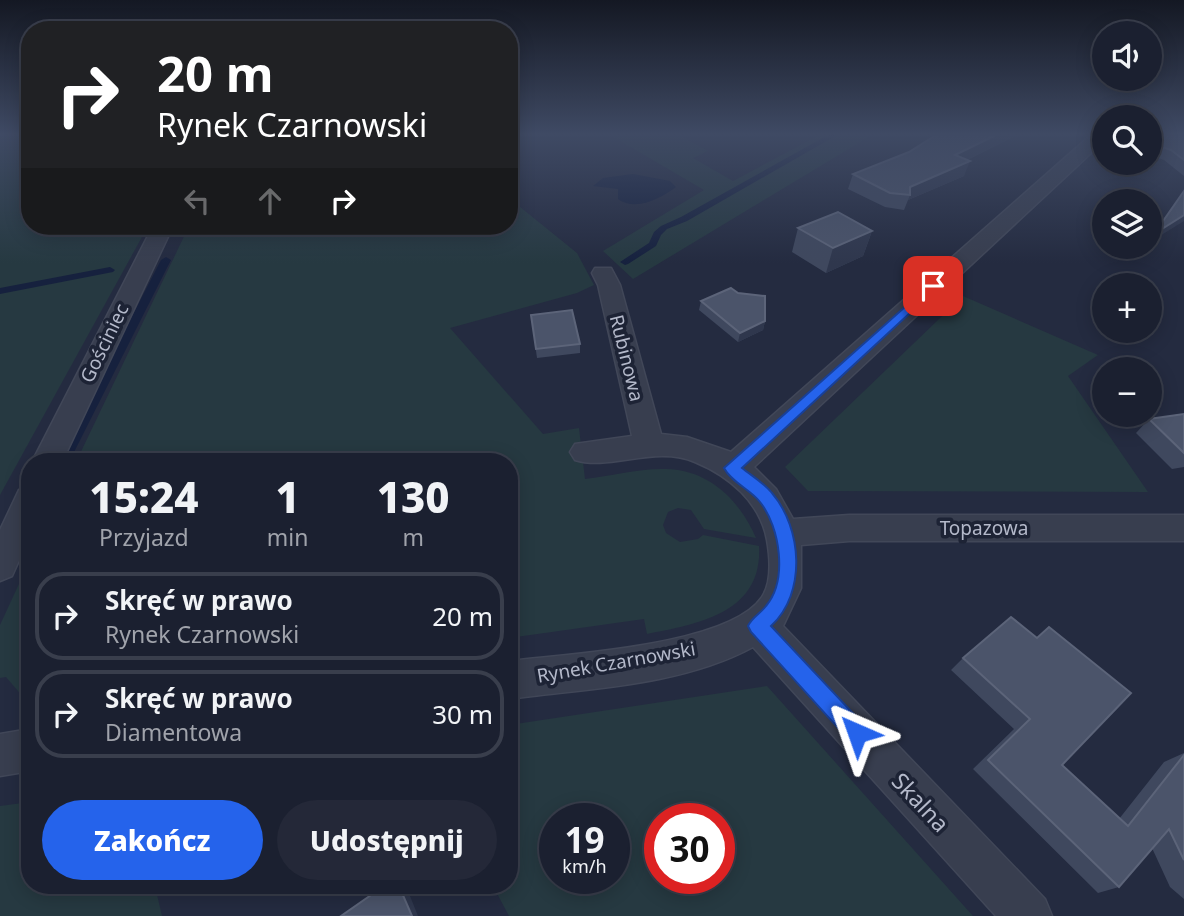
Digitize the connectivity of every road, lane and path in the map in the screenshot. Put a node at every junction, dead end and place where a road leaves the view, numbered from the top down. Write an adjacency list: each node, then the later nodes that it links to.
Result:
1 (1054, 178): 7 (street)
2 (158, 235): 6 (street, Gościniec)
3 (603, 272): 4 (street, Rubinowa)
4 (649, 446): 5 (street, Rynek Czarnowski); 7 (street, Rynek Czarnowski)
5 (585, 452)
6 (51, 453)
7 (732, 468): 10 (street, Rynek Czarnowski)
8 (21, 519): 11 (street)
9 (1184, 528): 10 (street, Topazowa)
10 (785, 533): 12 (street, Rynek Czarnowski)
11 (0, 566)
12 (758, 626): 13 (street, Rynek Czarnowski); 16 (street, Skalna)
13 (518, 679)
14 (21, 752): 15 (street)
15 (0, 755)
16 (1028, 916)

